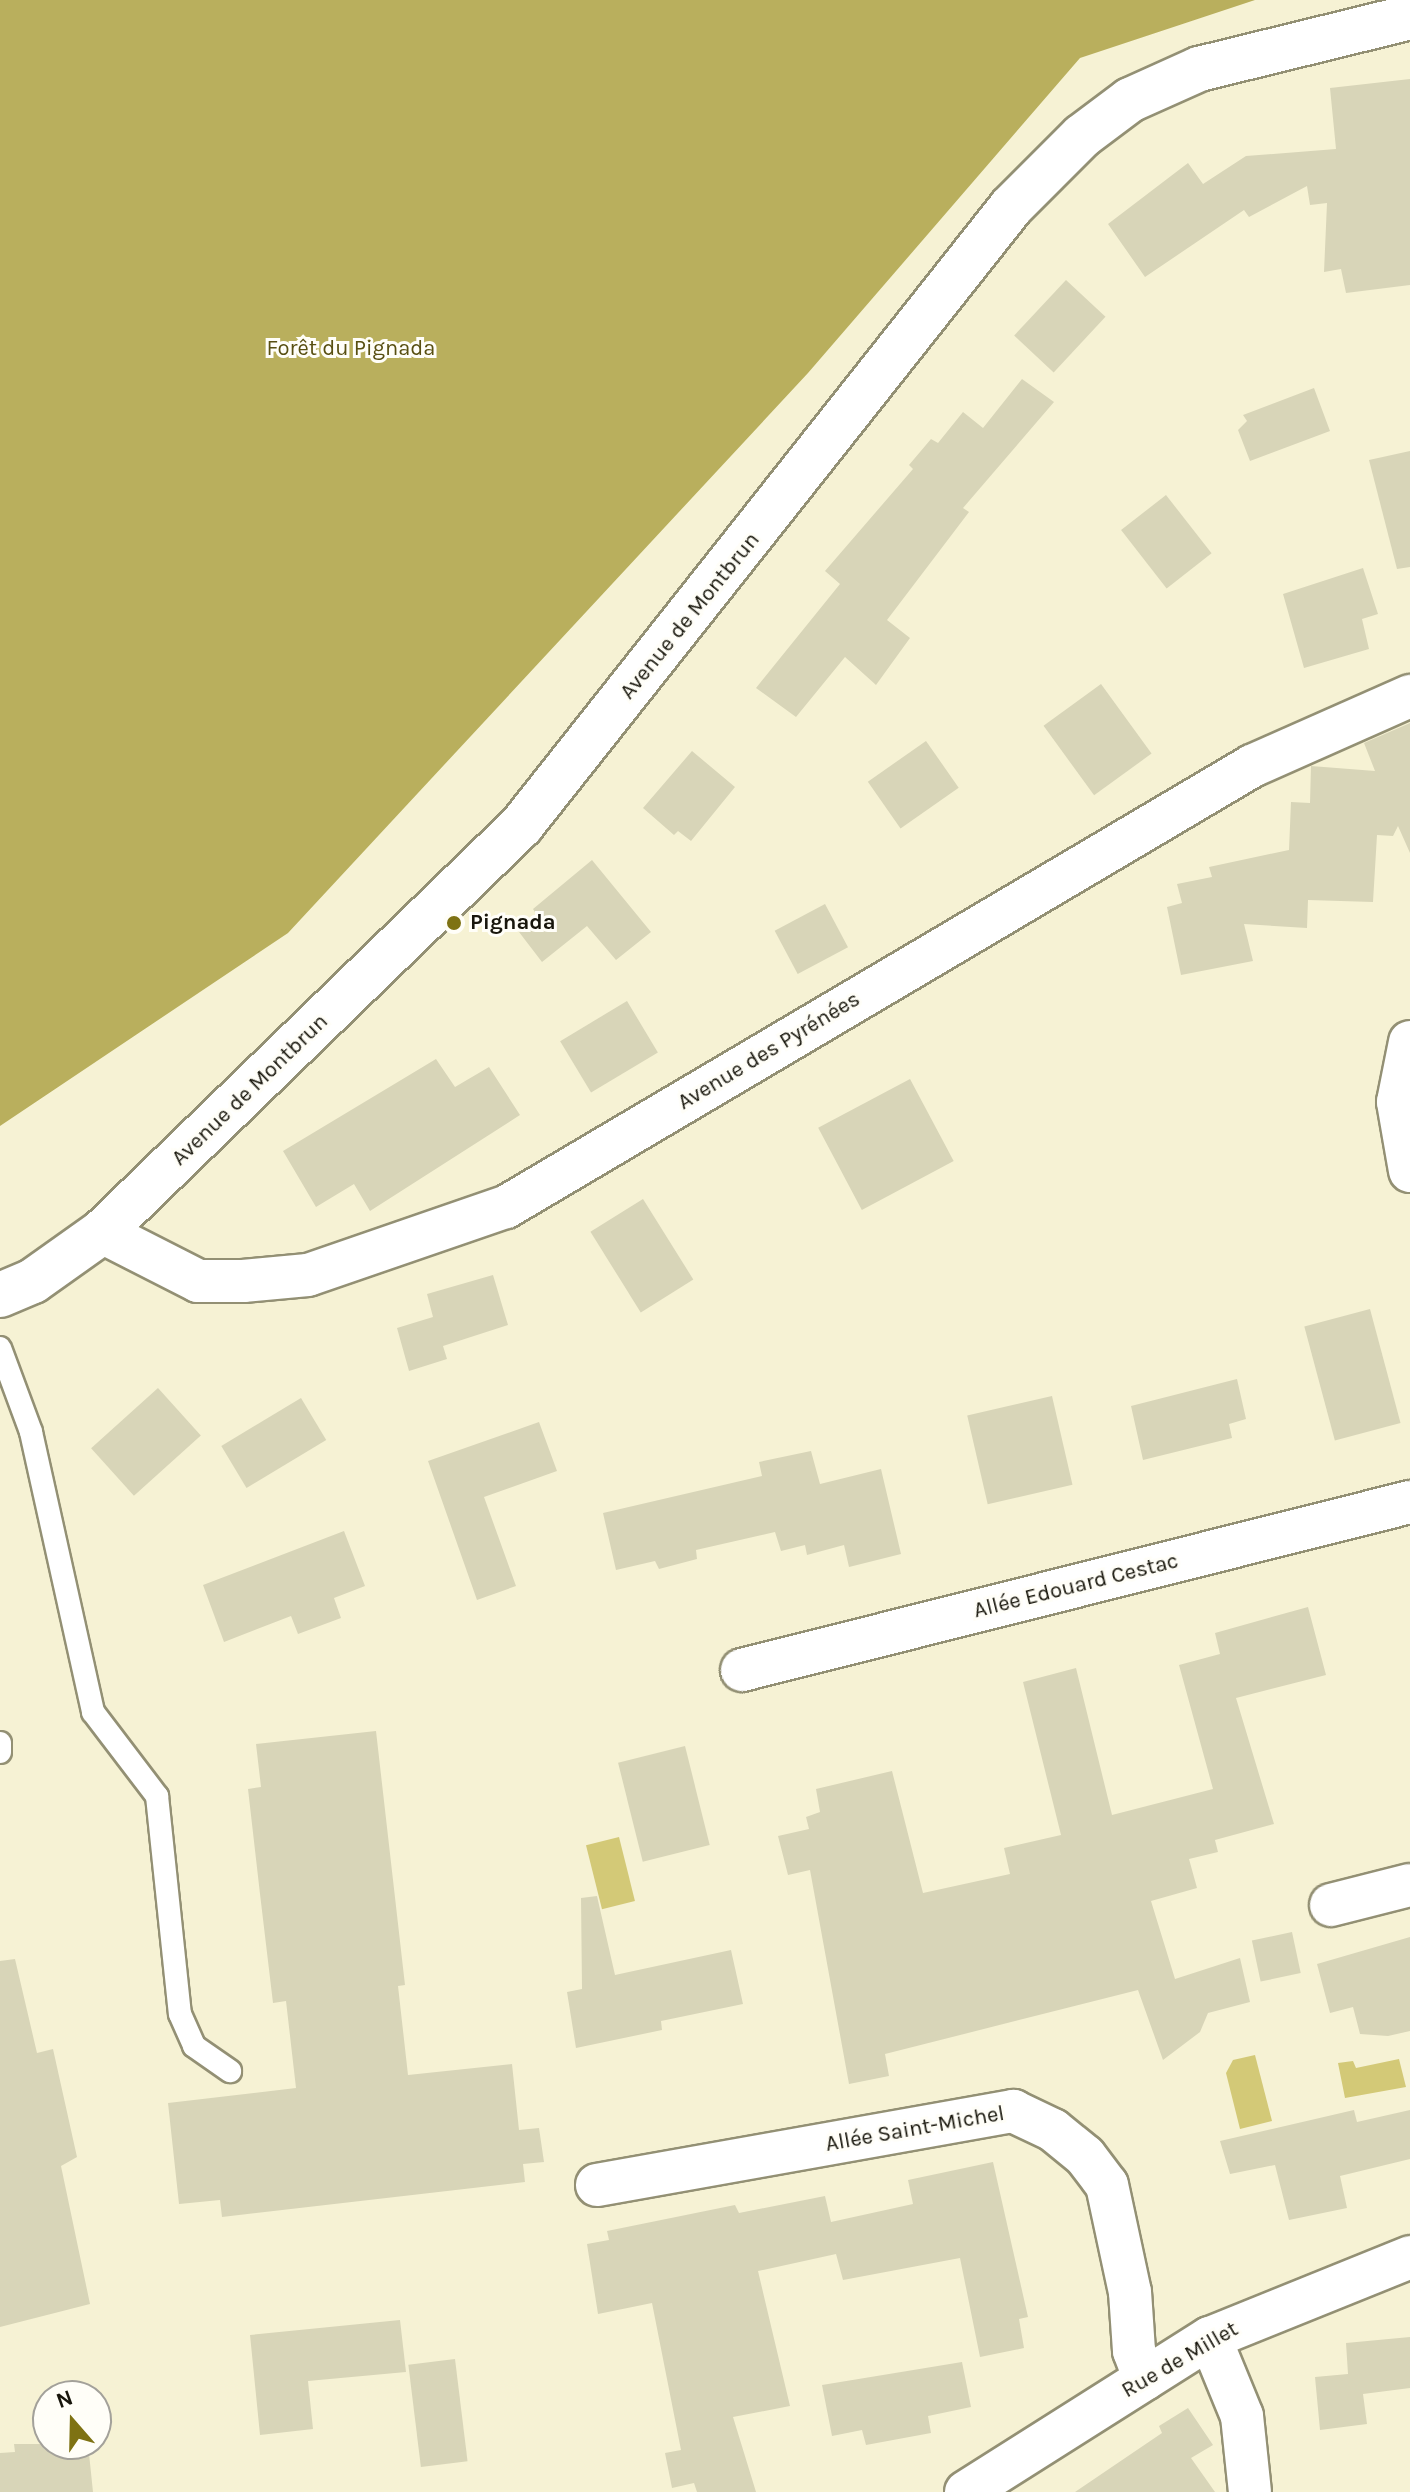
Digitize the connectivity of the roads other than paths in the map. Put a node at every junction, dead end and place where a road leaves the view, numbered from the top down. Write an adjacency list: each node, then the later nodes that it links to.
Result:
1 (1410, 17): 5 (street, Avenue de Montbrun)
2 (1410, 696): 5 (street, Avenue des Pyrénées)
3 (1410, 1042): 4 (street)
4 (1410, 1171)
5 (102, 1232): 6 (street, Avenue de Montbrun)
6 (0, 1295)
7 (0, 1348): 14 (lane)
8 (1410, 1502): 9 (street, Allée Edouard Cestac)
9 (742, 1670)
10 (0, 1743): 11 (lane)
11 (0, 1752)
12 (1410, 1885): 13 (street)
13 (1331, 1905)
14 (230, 2071)
15 (597, 2185): 18 (street, Allée Saint-Michel)
16 (1410, 2257): 17 (street, Rue de Millet)
17 (1210, 2338): 18 (street, Rue de Millet); 20 (street)
18 (1145, 2379): 19 (street, Rue de Millet)
19 (966, 2492)
20 (1250, 2492)

